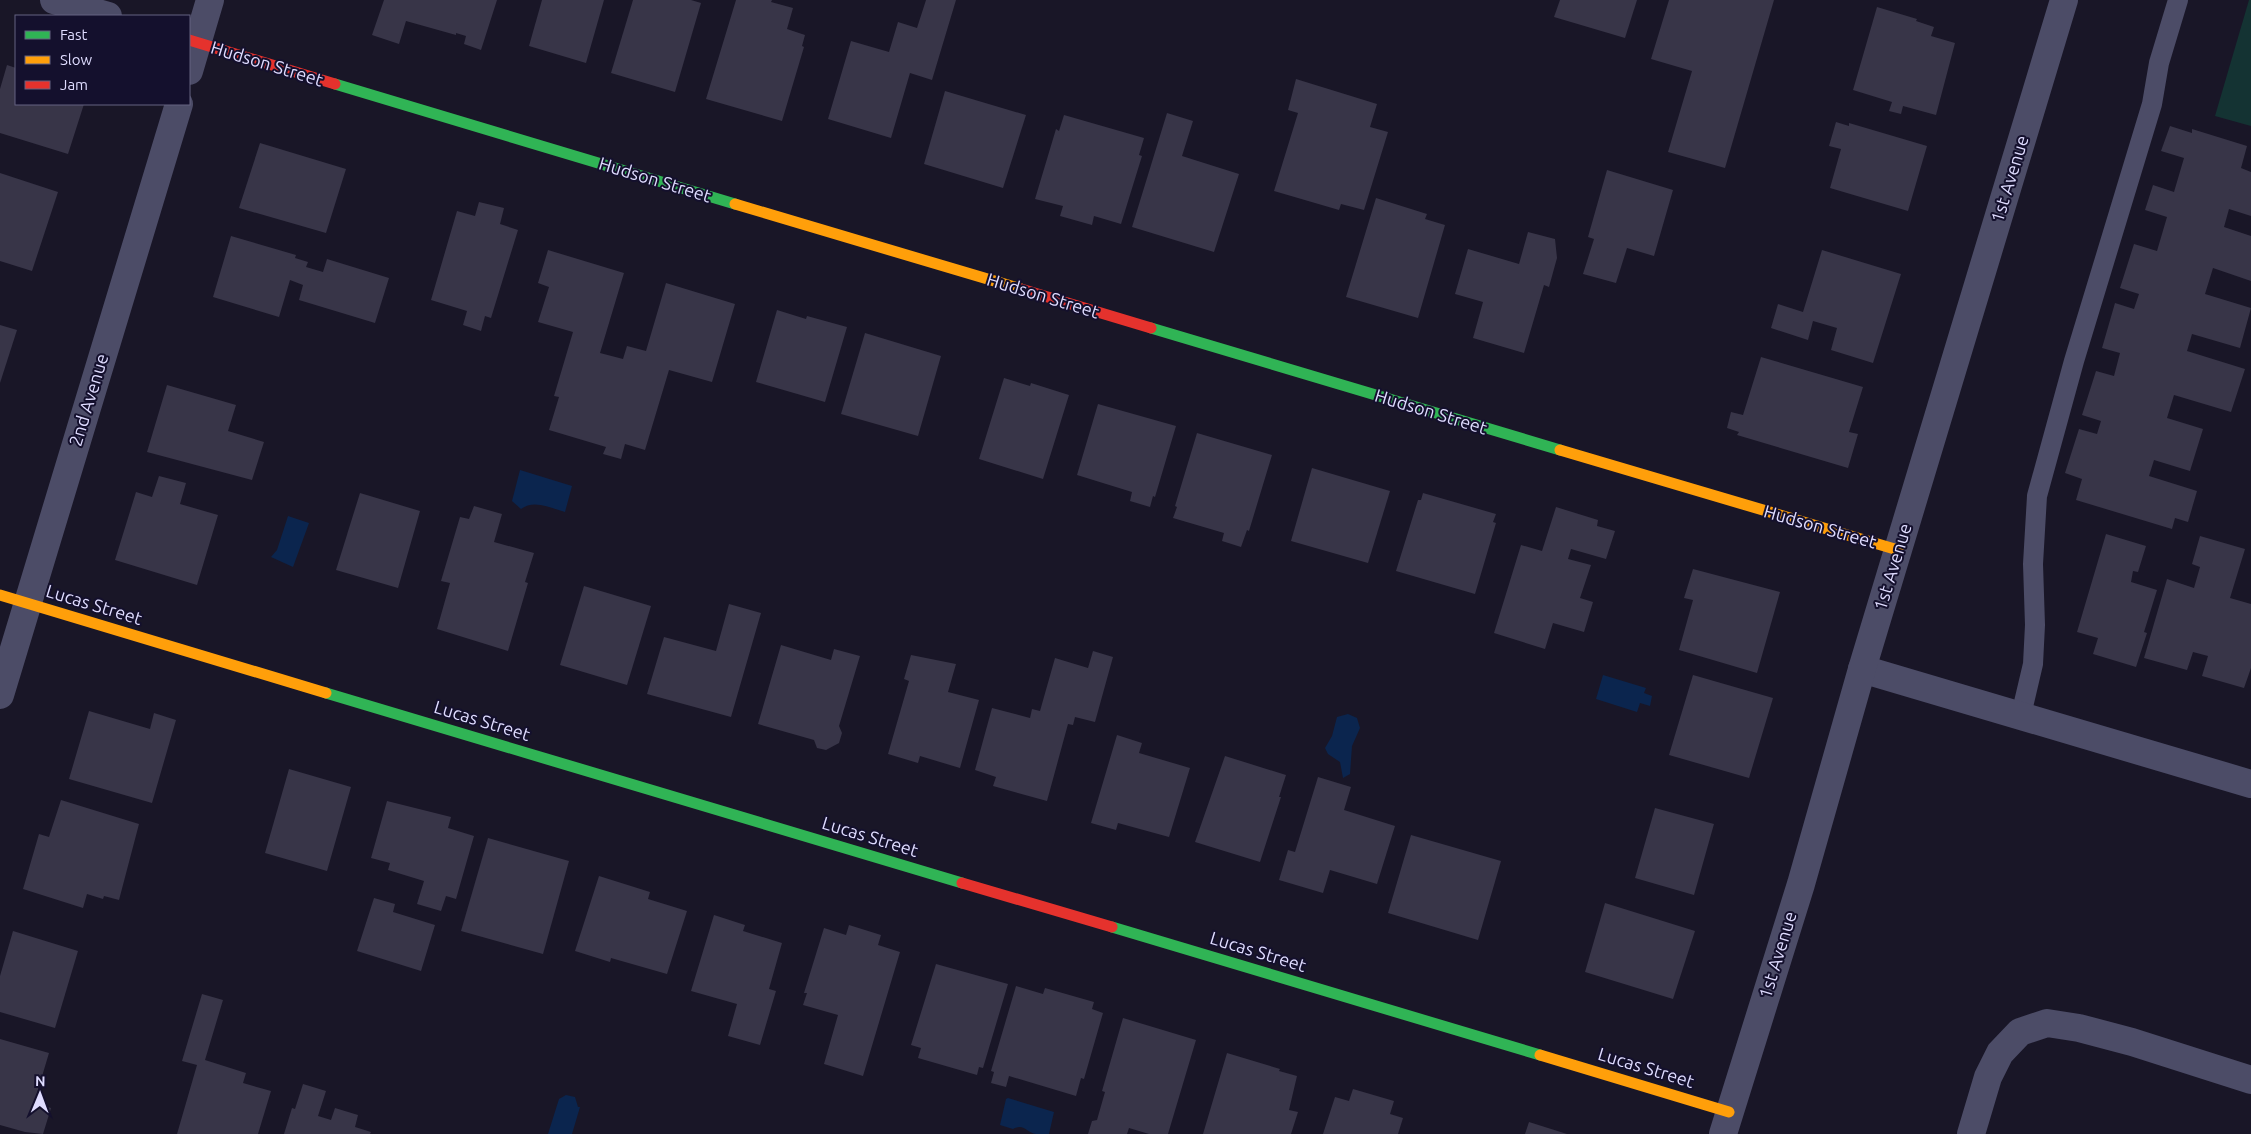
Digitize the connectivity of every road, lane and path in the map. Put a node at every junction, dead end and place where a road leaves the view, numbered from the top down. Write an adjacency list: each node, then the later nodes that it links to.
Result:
1 (54, 0): 5 (street)
2 (210, 0): 6 (street)
3 (2064, 0): 9 (street, 1st Avenue)
4 (2178, 0): 14 (lane)
5 (105, 15)
6 (193, 41): 7 (street); 9 (street, Hudson Street)
7 (190, 64)
8 (179, 105): 11 (street, 2nd Avenue)
9 (1898, 550): 12 (street, 1st Avenue)
10 (0, 595): 11 (street, Lucas Street)
11 (28, 603): 13 (street, 2nd Avenue); 17 (street, Lucas Street)
12 (1862, 669): 14 (street); 17 (street, 1st Avenue)
13 (0, 696)
14 (2021, 715): 15 (street)
15 (2251, 784)
16 (2251, 1080): 18 (street)
17 (1726, 1123)
18 (1971, 1134)

